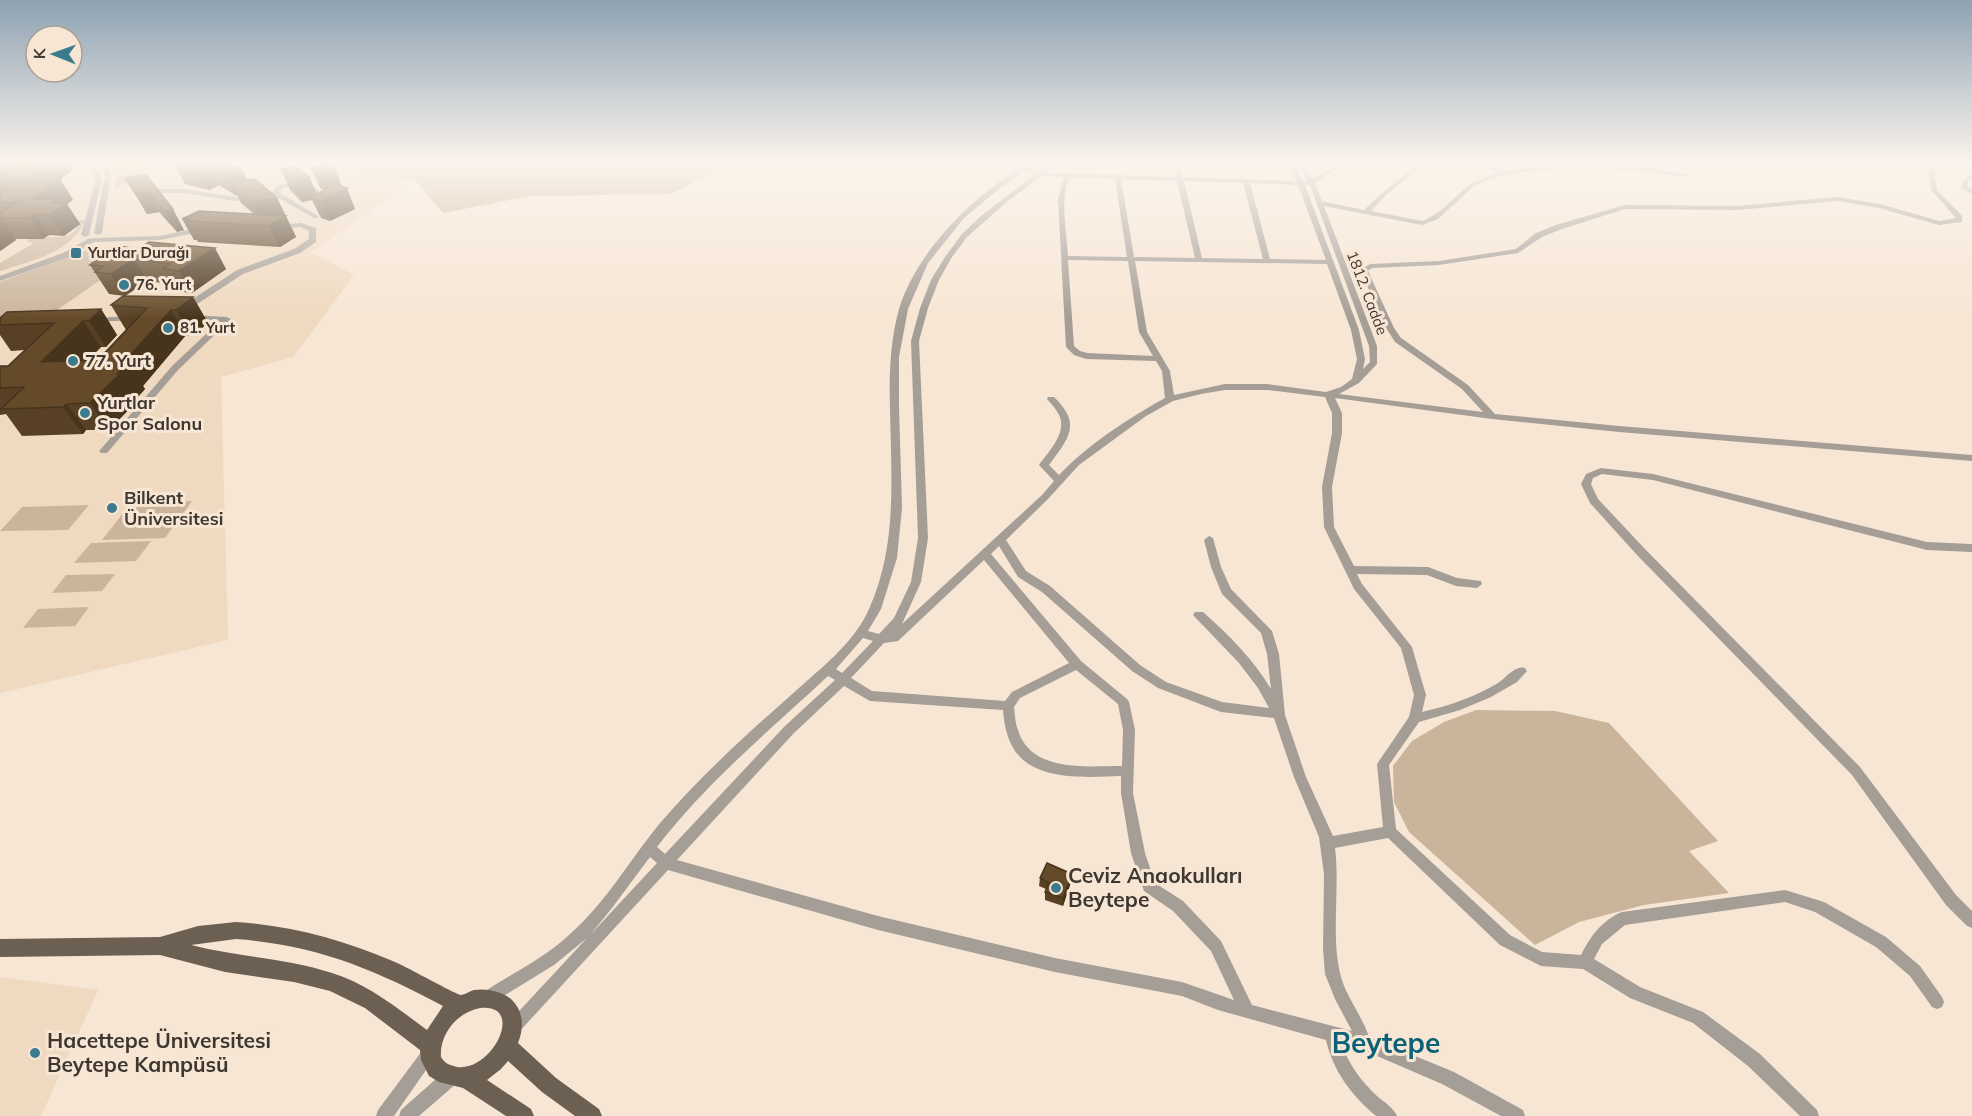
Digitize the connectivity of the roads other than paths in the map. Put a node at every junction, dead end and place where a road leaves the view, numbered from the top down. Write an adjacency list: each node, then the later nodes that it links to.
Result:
1 (94, 215): 22 (street)
2 (97, 215): 22 (street)
3 (313, 215): 18 (street)
4 (320, 215): 18 (street)
5 (963, 215): 50 (street)
6 (986, 215): 51 (street)
7 (1062, 215): 23 (street)
8 (1123, 215): 24 (street)
9 (1189, 215): 25 (street)
10 (1256, 215): 26 (street)
11 (1312, 215): 27 (street, 1812. Cadde)
12 (1324, 215): 35 (street, 1812. Cadde)
13 (1380, 215): 14 (street)
14 (1440, 215)
15 (1598, 215): 39 (street)
16 (1910, 215): 17 (street)
17 (1961, 215)
18 (316, 217): 19 (street)
19 (301, 225): 21 (street); 30 (street)
20 (211, 227): 22 (street)
21 (272, 228)
22 (91, 237): 28 (street); 29 (street)
23 (1064, 258): 24 (street); 34 (street)
24 (1130, 259): 25 (street); 34 (street)
25 (1199, 259): 26 (street)
26 (1268, 261): 27 (street)
27 (1330, 262): 35 (street, 1812. Cadde)
28 (0, 274)
29 (0, 279)
30 (173, 316)
31 (184, 316): 40 (street)
32 (142, 317): 33 (street)
33 (82, 321)
34 (1160, 359): 38 (street)
35 (1356, 381): 36 (street)
36 (1328, 394): 38 (street); 39 (street); 47 (street)
37 (1051, 399): 42 (street)
38 (1170, 399): 42 (street)
39 (1492, 416): 41 (street)
40 (104, 451)
41 (1972, 458)
42 (1059, 481): 43 (street)
43 (1000, 539): 46 (street); 57 (street)
44 (1209, 540): 57 (street)
45 (1972, 549): 64 (street)
46 (985, 554): 51 (street); 52 (street)
47 (1350, 570): 48 (street); 58 (street)
48 (1477, 584)
49 (1198, 615): 57 (street)
50 (860, 633): 51 (street); 53 (street)
51 (881, 639): 55 (street)
52 (1077, 664): 56 (street); 59 (street)
53 (828, 670): 55 (street); 62 (street)
54 (1521, 670): 58 (street)
55 (843, 680): 56 (street); 63 (street)
56 (1008, 706): 59 (street)
57 (1279, 714): 61 (street)
58 (1415, 718): 60 (street)
59 (1127, 771): 71 (street)
60 (1390, 832): 61 (street); 67 (street)
61 (1328, 843): 74 (street)
62 (649, 848): 63 (street); 68 (street)
63 (666, 863): 71 (street); 73 (street)
64 (1972, 921)
65 (160, 946): 66 (main road); 70 (main road); 75 (main road)
66 (0, 948)
67 (1585, 962): 69 (street); 83 (street)
68 (487, 998): 70 (main road); 73 (main road)
69 (1937, 1002)
70 (460, 1005): 75 (main road)
71 (1247, 1011): 72 (street)
72 (1332, 1034): 74 (street); 81 (street)
73 (510, 1037): 76 (main road); 80 (main road)
74 (1363, 1042): 82 (street)
75 (431, 1049): 76 (main road); 77 (street)
76 (458, 1077): 78 (street); 79 (main road)
77 (384, 1116)
78 (407, 1116)
79 (524, 1116)
80 (592, 1116)
81 (1389, 1116)
82 (1517, 1116)
83 (1811, 1116)

